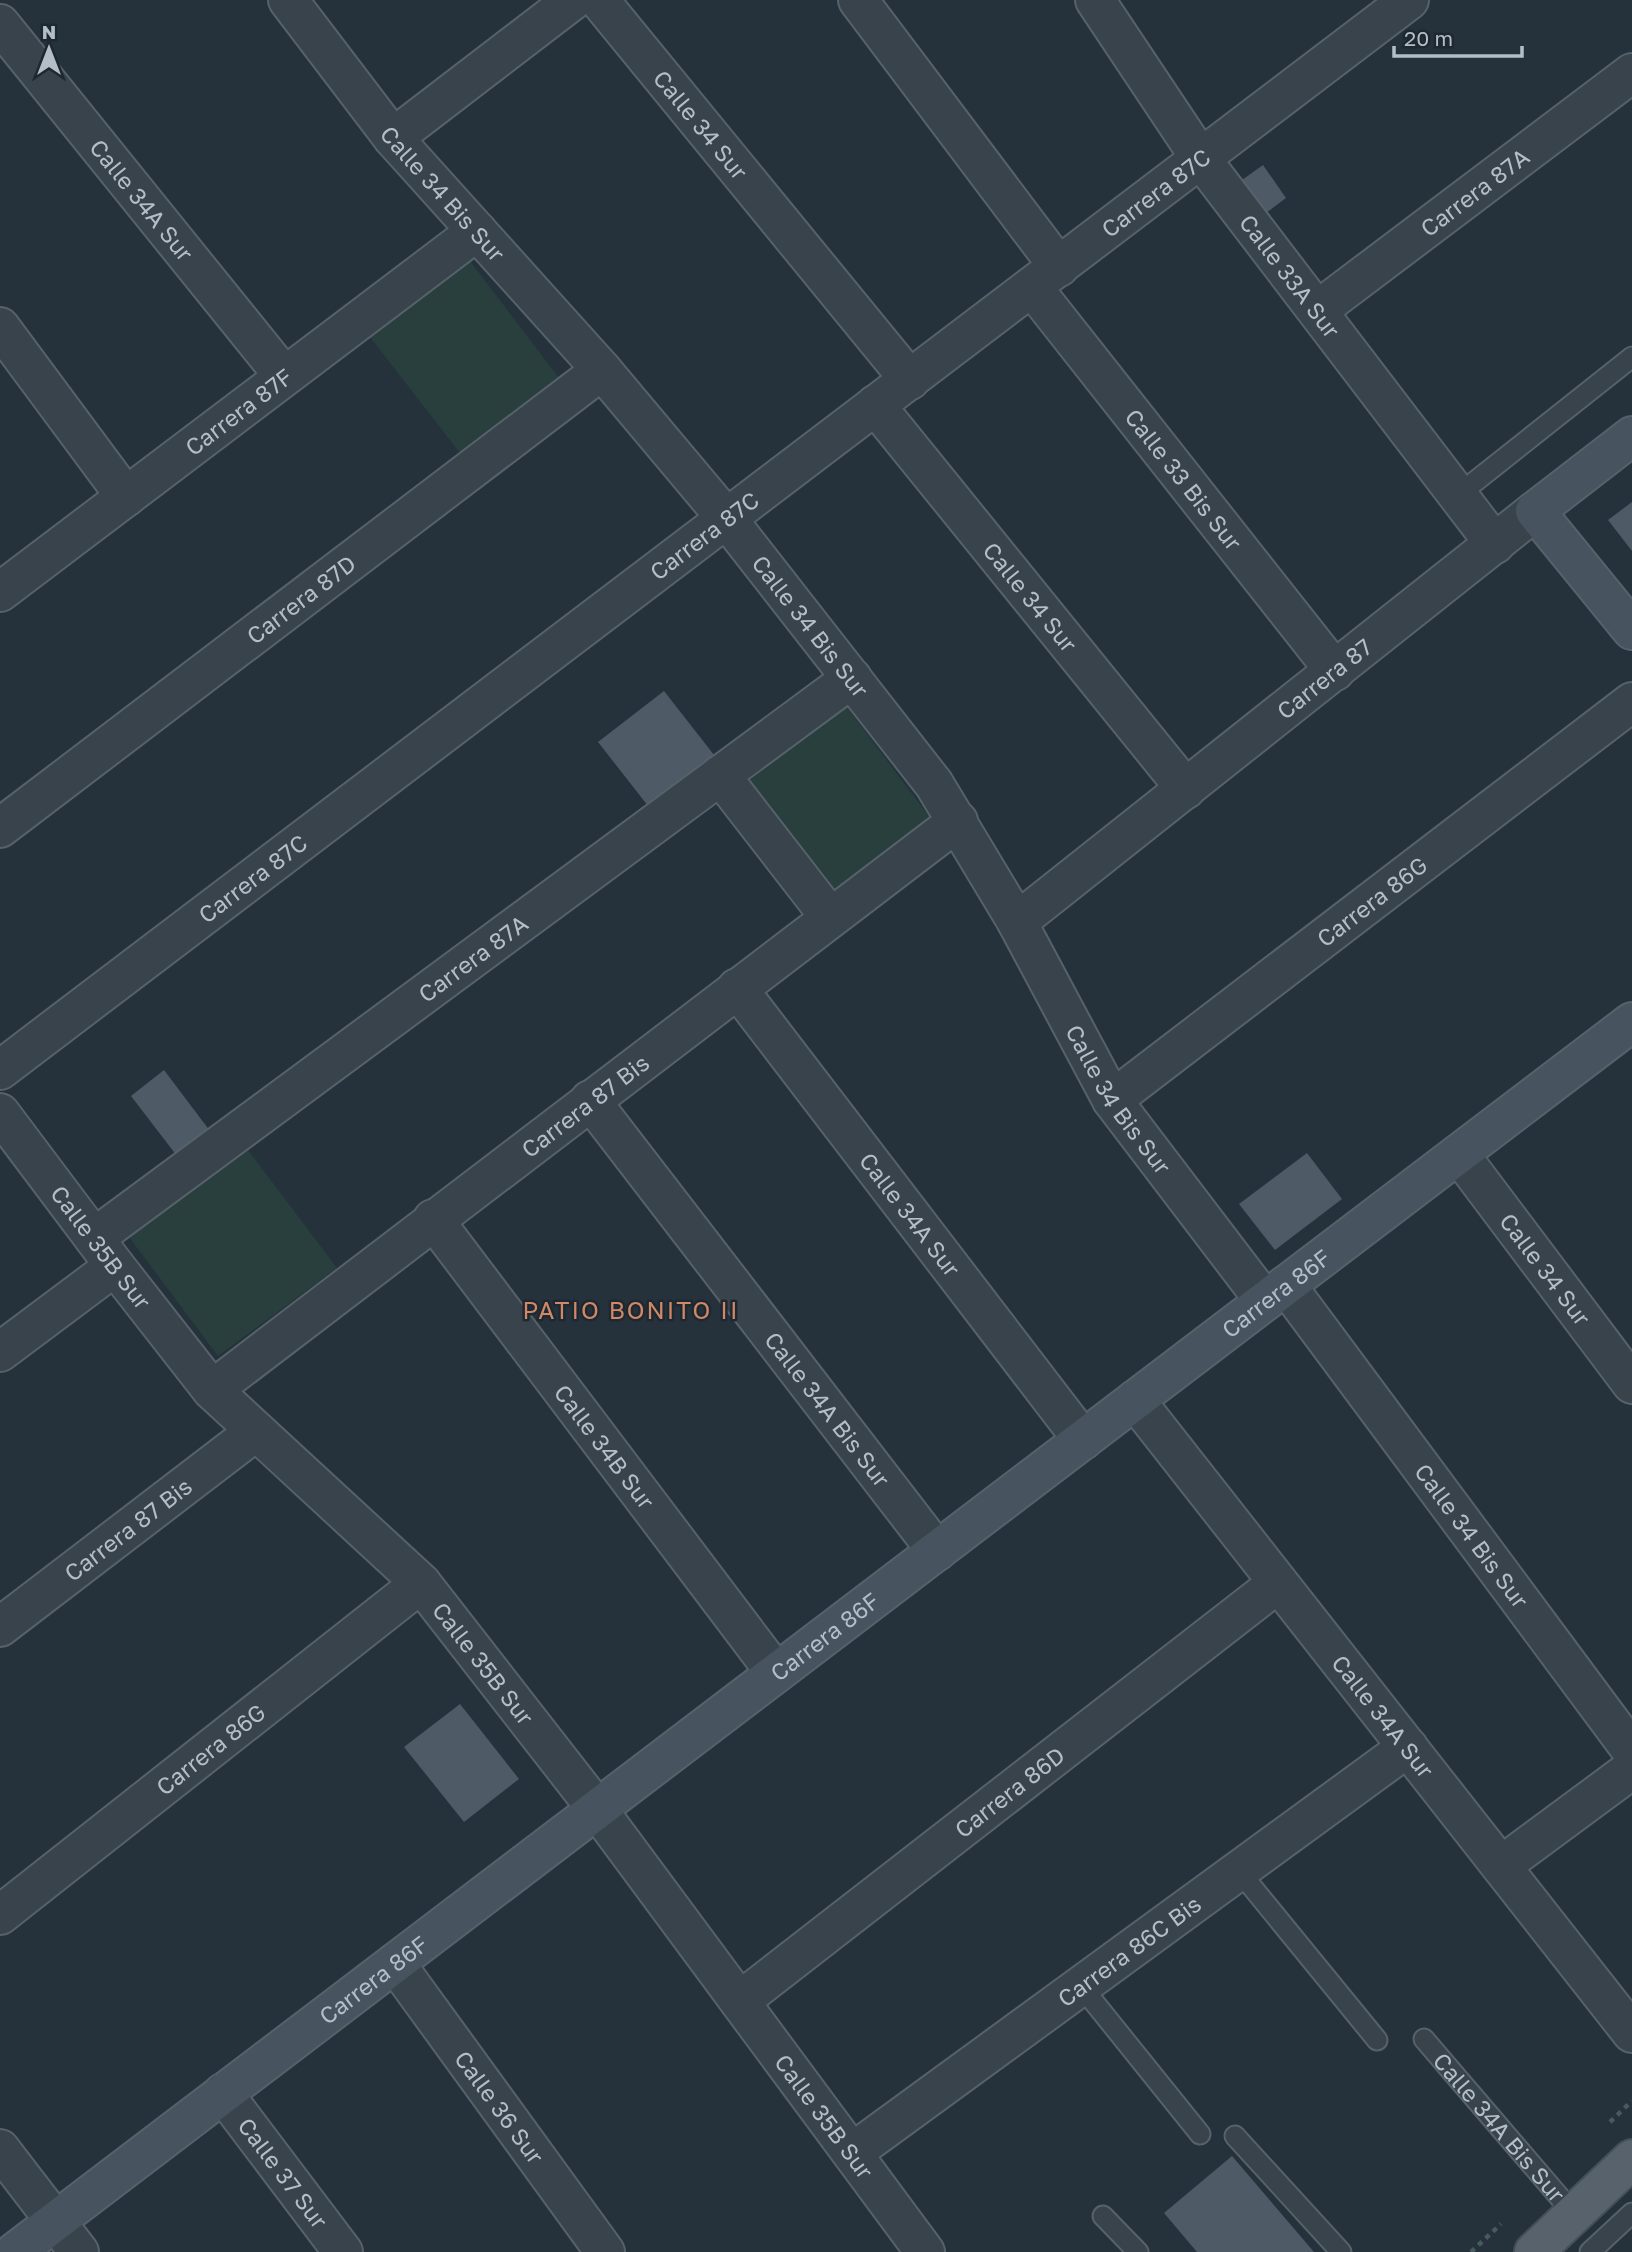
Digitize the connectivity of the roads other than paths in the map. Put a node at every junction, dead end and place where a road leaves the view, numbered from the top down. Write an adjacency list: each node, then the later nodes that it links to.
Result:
1 (288, 0): 9 (street, Calle 34 Bis Sur)
2 (573, 0): 9 (street)
3 (598, 0): 18 (street, Calle 34 Sur)
4 (858, 0): 12 (street, Calle 33 Bis Sur)
5 (1095, 0): 10 (street, Calle 33A Sur)
6 (1409, 0): 10 (street, Carrera 87C)
7 (0, 24): 17 (street, Calle 34A Sur)
8 (1632, 73): 13 (street, Carrera 87A)
9 (393, 138): 11 (street, Calle 34 Bis Sur)
10 (1201, 159): 12 (street, Carrera 87C); 13 (street, Calle 33A Sur)
11 (477, 231): 16 (street, Calle 34 Bis Sur); 17 (street, Carrera 87F)
12 (1045, 277): 18 (street, Carrera 87C); 28 (street, Calle 33 Bis Sur)
13 (1318, 310): 21 (street, Calle 33A Sur)
14 (0, 327): 22 (street)
15 (1632, 357): 21 (lane)
16 (602, 370): 24 (street, Calle 34 Bis Sur); 33 (street, Carrera 87D)
17 (285, 376): 22 (street, Carrera 87F)
18 (909, 380): 19 (street, Carrera 87C)
19 (876, 405): 24 (street, Carrera 87C); 32 (street, Calle 34 Sur)
20 (1632, 436): 23 (street, Carrera 87)
21 (1458, 495): 25 (street, Calle 33A Sur)
22 (125, 497): 26 (street, Carrera 87F)
23 (1535, 512): 25 (street, Carrera 87); 27 (street)
24 (727, 519): 29 (street, Calle 34 Bis Sur); 39 (street, Carrera 87C)
25 (1495, 544): 28 (street, Carrera 87)
26 (0, 592)
27 (1632, 631)
28 (1335, 671): 32 (street, Carrera 87)
29 (852, 678): 31 (street, Carrera 87A); 34 (street, Calle 34 Bis Sur)
30 (1632, 702): 41 (street, Carrera 86G)
31 (720, 775): 35 (street); 45 (street, Carrera 87A)
32 (1186, 789): 36 (street, Carrera 87)
33 (6, 812)
34 (958, 821): 35 (street, Carrera 87 Bis); 36 (street, Calle 34 Bis Sur)
35 (830, 917): 37 (street, Carrera 87 Bis)
36 (1017, 922): 41 (street, Calle 34 Bis Sur)
37 (737, 988): 40 (street, Carrera 87 Bis); 52 (street, Calle 34A Sur)
38 (1631, 1024): 43 (street, Carrera 86F)
39 (0, 1070)
40 (590, 1100): 44 (street, Carrera 87 Bis); 53 (street, Calle 34A Bis Sur)
41 (1112, 1100): 46 (street, Calle 34 Bis Sur)
42 (0, 1113): 45 (street, Calle 35B Sur)
43 (1459, 1153): 46 (street, Carrera 86F); 48 (street, Calle 34 Sur)
44 (433, 1219): 49 (street, Carrera 87 Bis); 57 (street, Calle 34B Sur)
45 (104, 1252): 47 (street, Carrera 87A); 49 (street, Calle 35B Sur)
46 (1276, 1293): 50 (street, Carrera 86F); 59 (street, Calle 34 Bis Sur)
47 (0, 1352)
48 (1632, 1384)
49 (212, 1390): 51 (street, Calle 35B Sur)
50 (1135, 1400): 52 (street, Carrera 86F); 55 (street, Calle 34A Sur)
51 (256, 1431): 54 (street, Calle 35B Sur); 56 (street, Carrera 87 Bis)
52 (1083, 1440): 53 (street, Carrera 86F)
53 (936, 1551): 57 (street, Carrera 86F)
54 (421, 1583): 61 (street, Calle 35B Sur); 64 (street, Carrera 86G)
55 (1279, 1583): 58 (street, Calle 34A Sur); 67 (street, Carrera 86D)
56 (0, 1627)
57 (776, 1673): 61 (street, Carrera 86F)
58 (1408, 1748): 62 (street, Calle 34A Sur); 63 (street, Carrera 86C Bis)
59 (1632, 1751)
60 (1632, 1769): 62 (street)
61 (597, 1809): 65 (street, Carrera 86F); 67 (street, Calle 35B Sur)
62 (1501, 1866): 68 (street, Calle 34A Sur)
63 (1240, 1871): 66 (street, Carrera 86C Bis); 70 (lane)
64 (0, 1915)
65 (395, 1963): 71 (street, Carrera 86F); 84 (street, Calle 36 Sur)
66 (1081, 1986): 72 (lane); 75 (street, Carrera 86C Bis)
67 (740, 2001): 75 (street, Calle 35B Sur)
68 (1632, 2033)
69 (1424, 2039): 78 (lane, Calle 34A Bis Sur)
70 (1377, 2040)
71 (223, 2093): 80 (street, Carrera 86F); 83 (street, Calle 37 Sur)
72 (1200, 2134)
73 (1234, 2136): 87 (lane)
74 (0, 2149): 80 (street)
75 (852, 2153): 85 (street, Calle 35B Sur)
76 (1632, 2159): 78 (main road)
77 (1632, 2213): 89 (lane)
78 (1574, 2214): 88 (main road)
79 (1103, 2216): 86 (lane)
80 (56, 2221): 81 (street, Carrera 86F); 82 (street)
81 (15, 2252)
82 (79, 2252)
83 (343, 2252)
84 (605, 2252)
85 (925, 2252)
86 (1138, 2252)
87 (1341, 2252)
88 (1534, 2252)
89 (1590, 2252)

